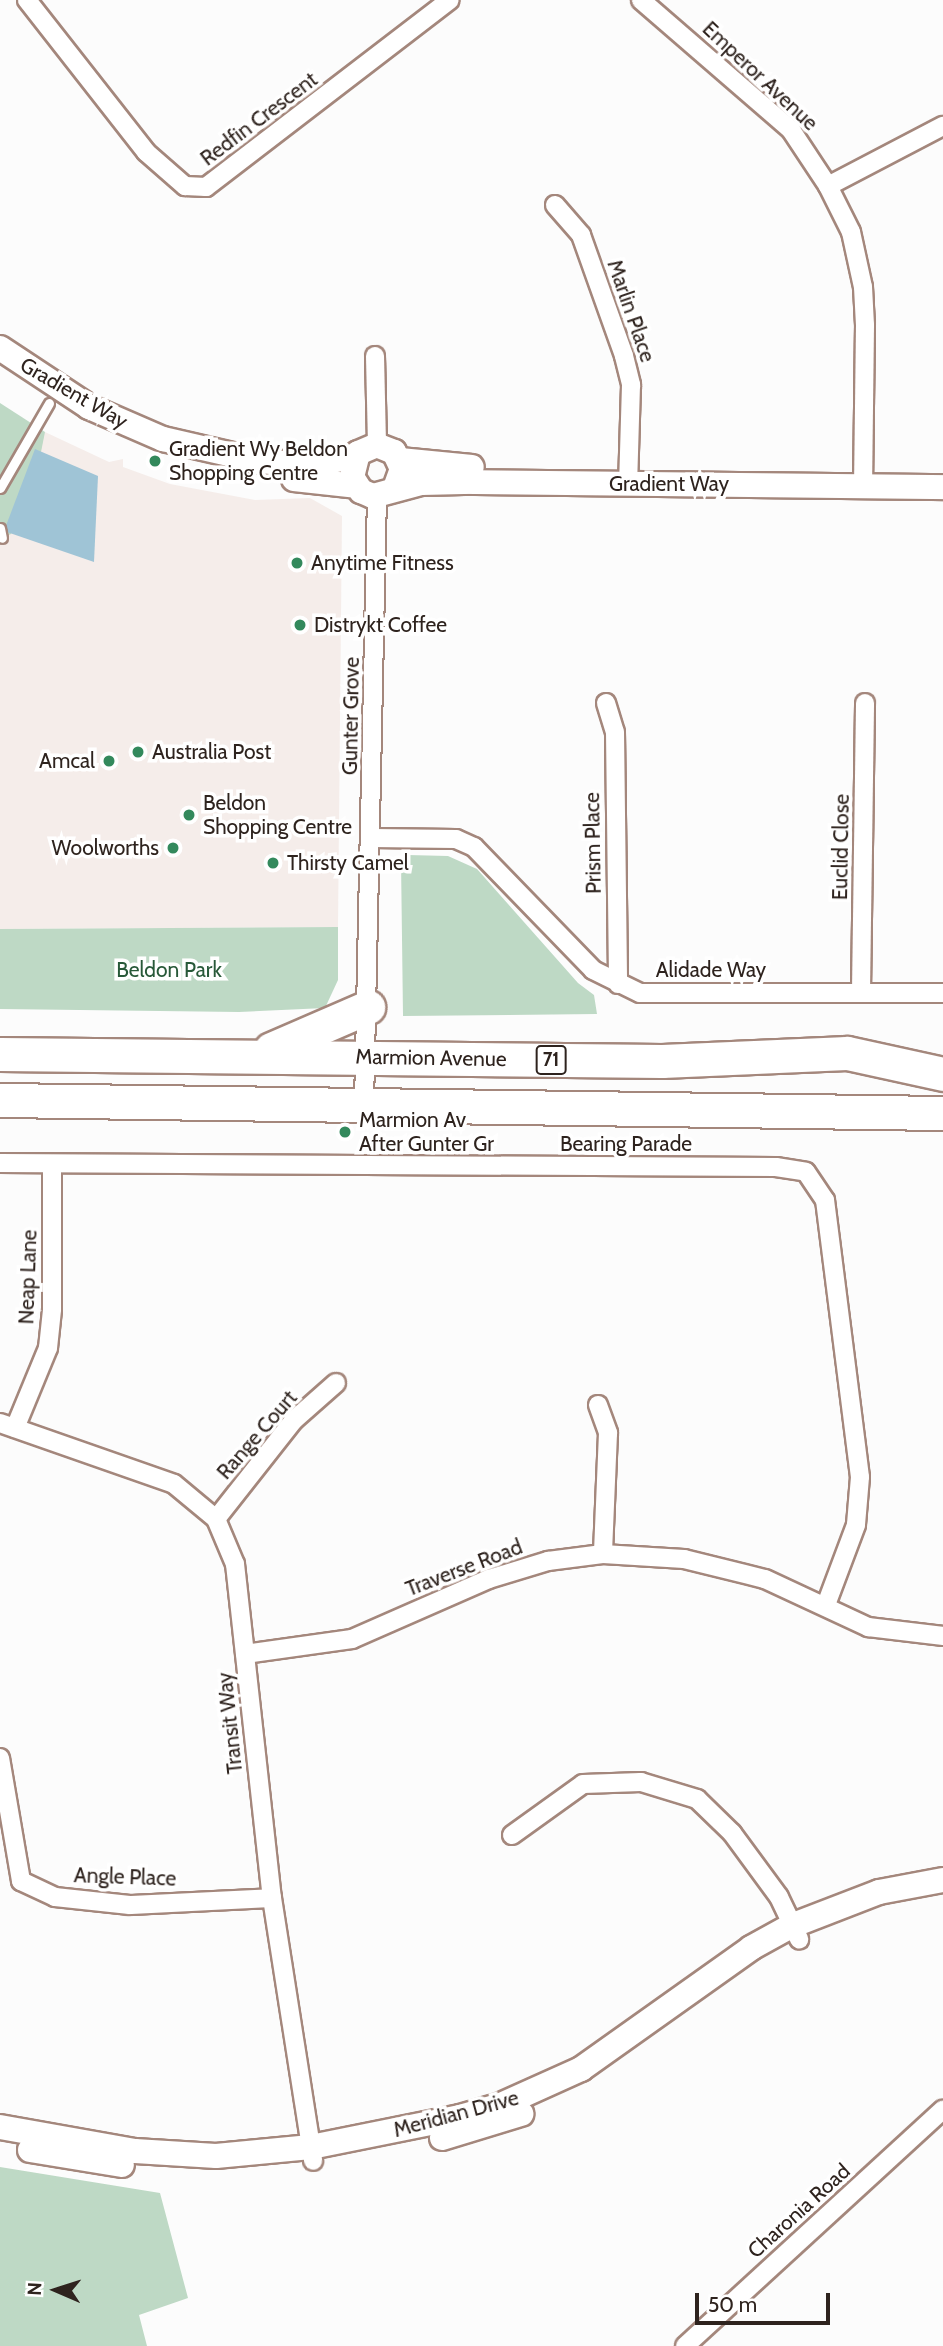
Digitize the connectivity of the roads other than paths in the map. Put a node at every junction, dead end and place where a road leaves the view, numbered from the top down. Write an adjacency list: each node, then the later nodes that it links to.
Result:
1 (27, 0): 2 (street, Redfin Crescent)
2 (450, 0)
3 (641, 0): 5 (street, Emperor Avenue)
4 (943, 126): 5 (street)
5 (828, 186): 16 (street, Emperor Avenue)
6 (555, 205): 15 (street, Marlin Place)
7 (0, 348): 12 (street, Gradient Way)
8 (374, 356): 11 (street)
9 (0, 370): 10 (street, Gradient Way)
10 (49, 403): 18 (lane); 19 (street, Gradient Way)
11 (376, 445): 12 (street); 13 (street)
12 (355, 457): 19 (street)
13 (400, 460): 15 (street, Gradient Way); 19 (street)
14 (943, 472): 16 (street, Gradient Way)
15 (629, 476): 16 (street, Gradient Way); 19 (street, Gradient Way)
16 (863, 478): 17 (street, Gradient Way)
17 (943, 487)
18 (0, 488)
19 (376, 490): 22 (street, Gunter Grove)
20 (606, 703): 23 (street, Prism Place)
21 (865, 704): 24 (street, Euclid Close)
22 (372, 838): 23 (street, Alidade Way); 26 (street, Gunter Grove)
23 (618, 984): 24 (street, Alidade Way)
24 (861, 992): 25 (street, Alidade Way)
25 (943, 993)
26 (368, 1007): 28 (highway); 29 (street, Gunter Grove)
27 (0, 1054): 28 (highway, Marmion Avenue / 71)
28 (255, 1055): 29 (highway, Marmion Avenue / 71)
29 (366, 1057): 30 (highway, Marmion Avenue / 71); 32 (street, Gunter Grove)
30 (943, 1074)
31 (0, 1100): 32 (highway)
32 (364, 1105): 33 (highway)
33 (943, 1113)
34 (0, 1163): 35 (street, Bearing Parade)
35 (52, 1164): 38 (street, Neap Lane); 41 (street, Bearing Parade)
36 (336, 1383): 39 (street, Range Court)
37 (598, 1405): 40 (street)
38 (7, 1425): 39 (street, Transit Way)
39 (216, 1519): 43 (street, Transit Way)
40 (603, 1554): 41 (street, Traverse Road); 43 (street, Traverse Road)
41 (826, 1605): 42 (street, Traverse Road)
42 (943, 1636)
43 (245, 1654): 48 (street, Transit Way)
44 (0, 1758): 48 (street, Angle Place)
45 (512, 1835): 49 (street)
46 (943, 1880): 49 (street, Meridian Drive)
47 (943, 1897): 49 (street, Meridian Drive)
48 (272, 1898): 53 (street, Transit Way)
49 (795, 1933): 53 (street, Meridian Drive)
50 (943, 2110): 54 (street, Charonia Road)
51 (0, 2127): 53 (street, Meridian Drive)
52 (0, 2144): 53 (street, Meridian Drive)
53 (312, 2154)
54 (685, 2346)

